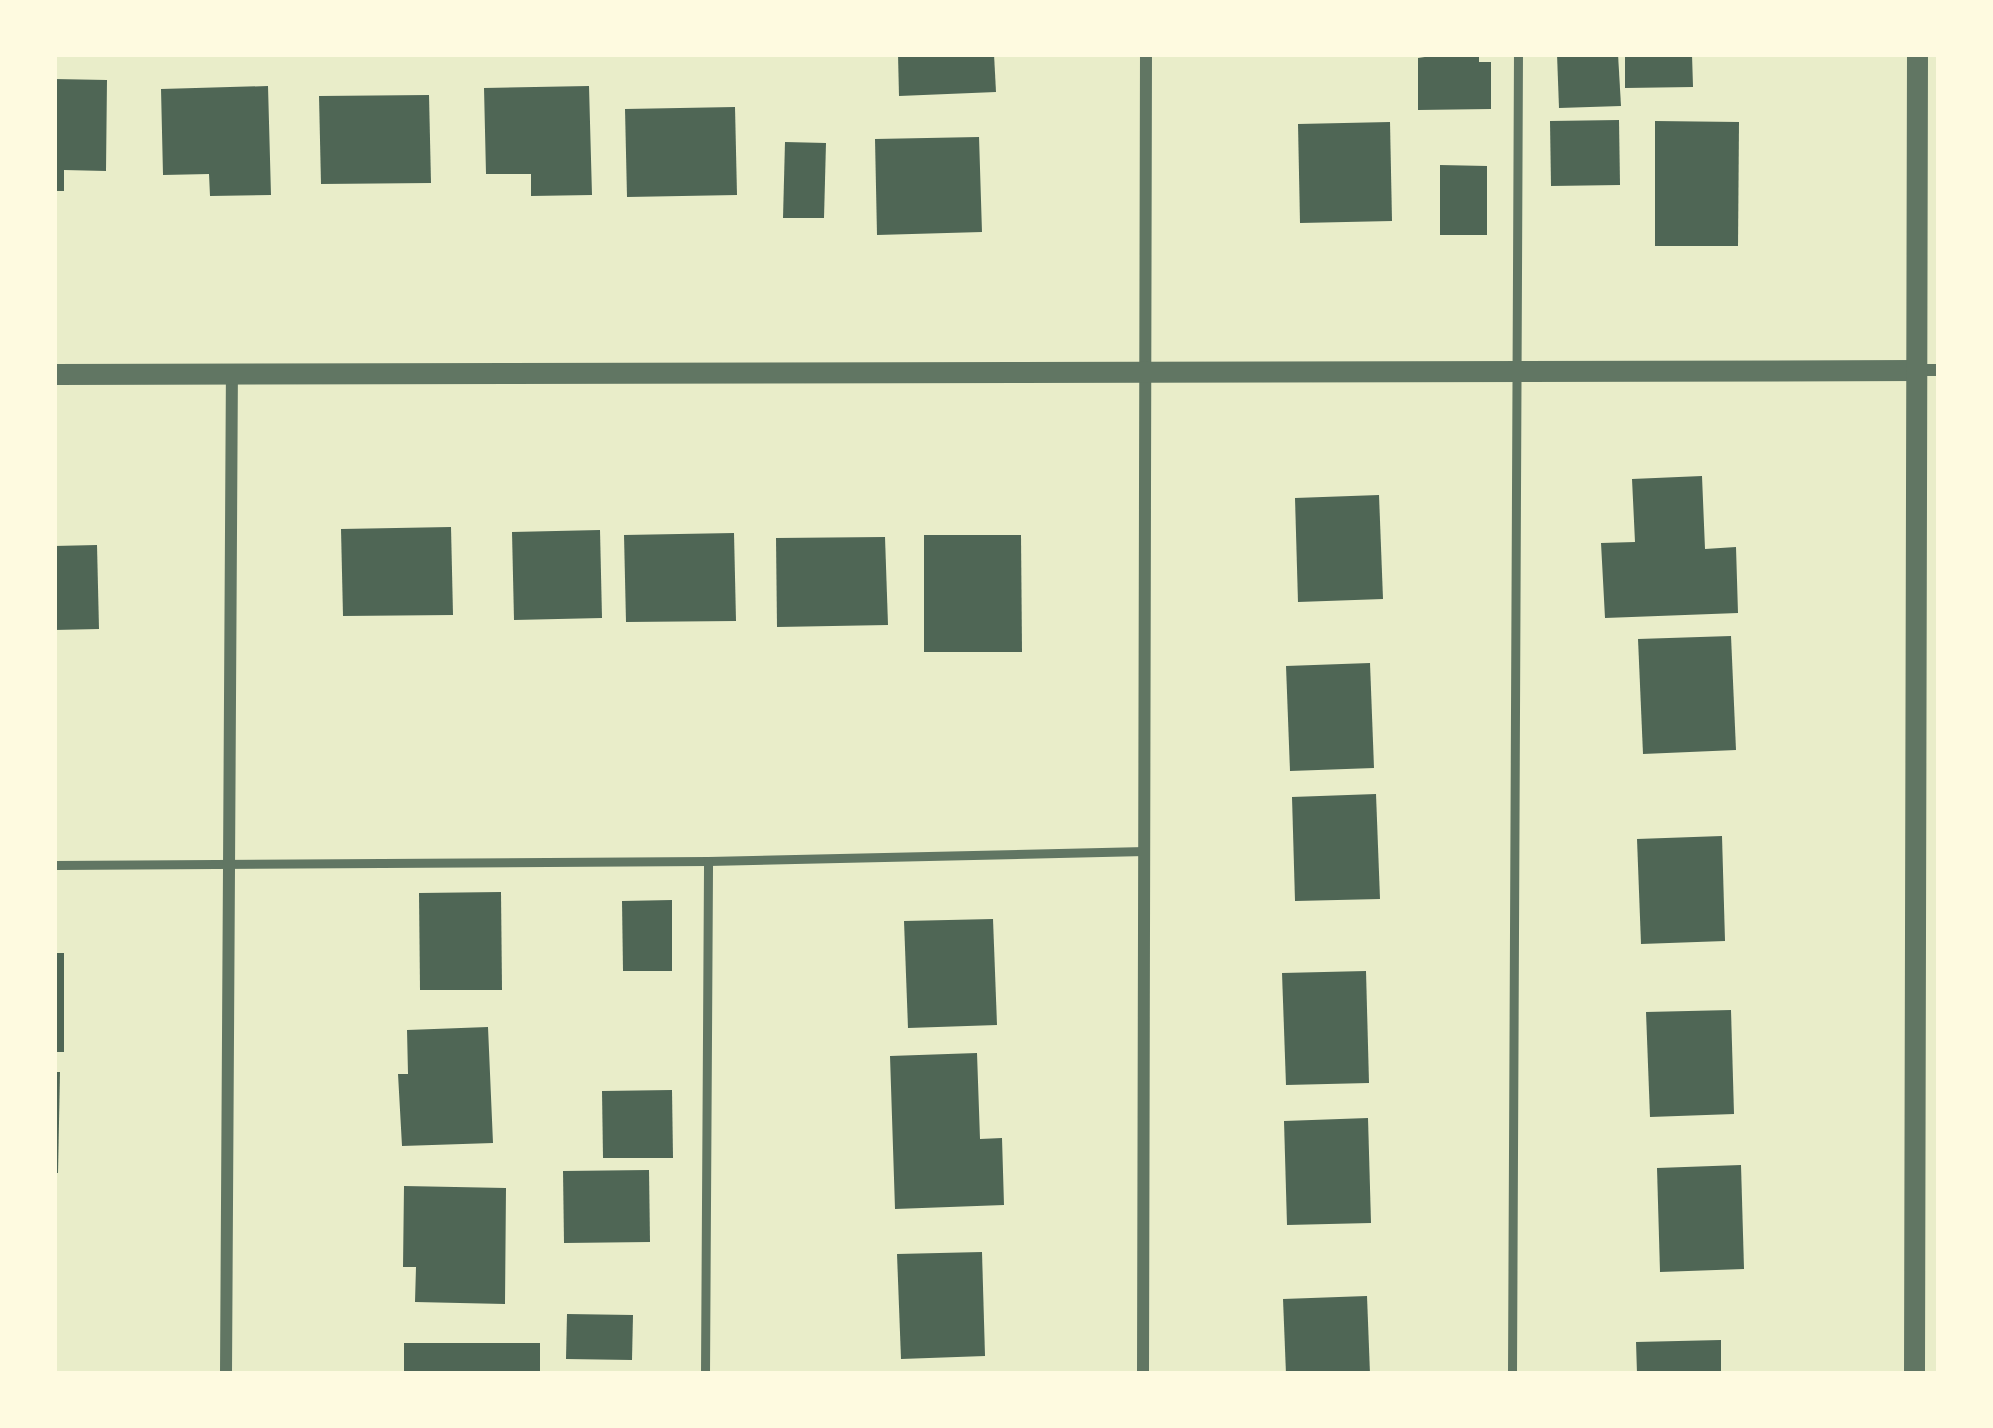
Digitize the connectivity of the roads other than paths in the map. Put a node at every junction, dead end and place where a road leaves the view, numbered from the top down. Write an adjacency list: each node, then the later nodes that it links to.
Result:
1 (1147, 54): 4 (street)
2 (1518, 54): 6 (lane)
3 (1917, 54): 5 (street)
4 (1146, 369): 6 (street); 8 (street); 9 (street)
5 (1928, 370): 6 (street); 17 (street)
6 (1515, 372): 16 (lane)
7 (54, 374): 8 (street)
8 (232, 375): 12 (street)
9 (1145, 851): 10 (lane); 15 (street)
10 (708, 861): 12 (lane); 14 (lane)
11 (54, 865): 12 (lane)
12 (226, 865): 13 (street)
13 (226, 1374)
14 (706, 1374)
15 (1143, 1374)
16 (1512, 1374)
17 (1914, 1374)

